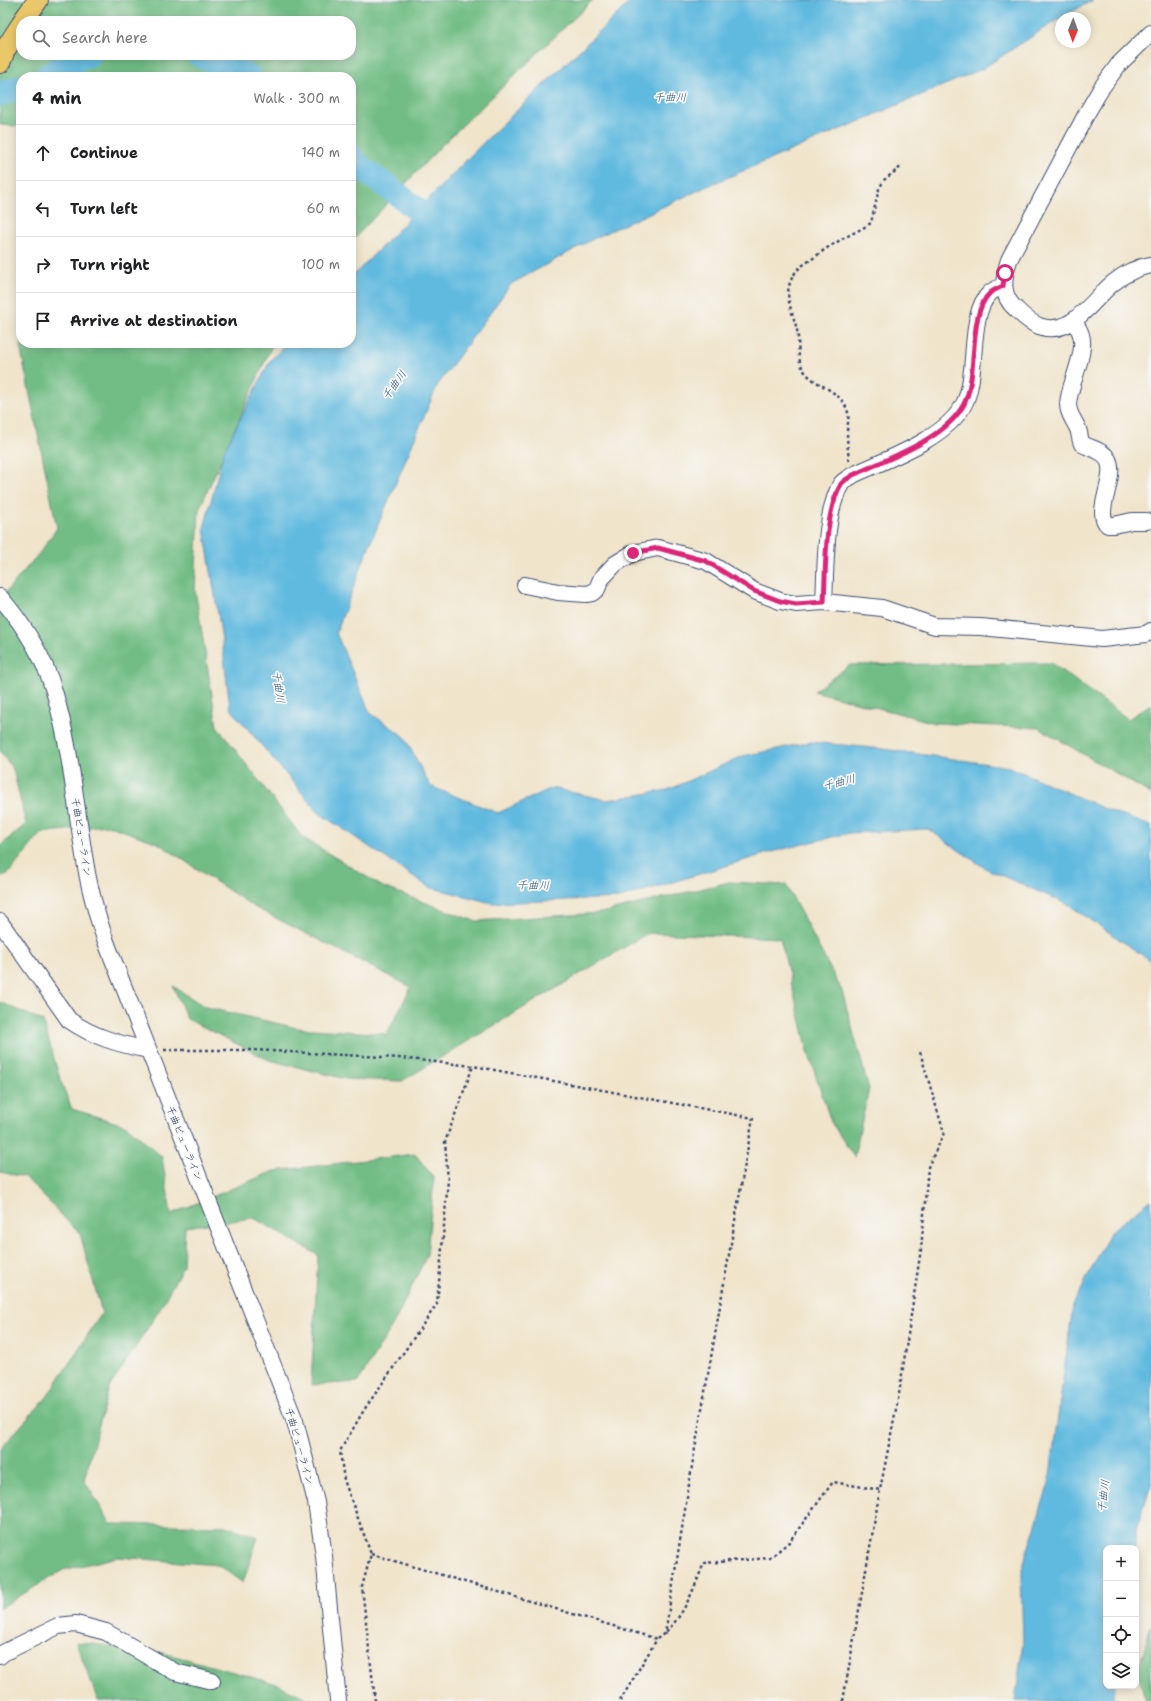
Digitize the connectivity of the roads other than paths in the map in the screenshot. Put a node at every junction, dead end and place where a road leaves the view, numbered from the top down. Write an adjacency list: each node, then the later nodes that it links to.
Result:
1 (24, 0): 3 (street)
2 (38, 0): 4 (main road)
3 (23, 16)
4 (27, 16)
5 (16, 33): 7 (main road)
6 (1151, 33): 9 (street)
7 (0, 63)
8 (1151, 264): 10 (street)
9 (1003, 286): 10 (street); 14 (street)
10 (1074, 321): 11 (street)
11 (1150, 520)
12 (525, 585): 14 (street)
13 (0, 597): 17 (street, 千曲ビューライン)
14 (824, 602): 15 (street)
15 (1151, 631)
16 (0, 922): 17 (street)
17 (148, 1050): 20 (street, 千曲ビューライン)
18 (0, 1656): 19 (street)
19 (212, 1681)
20 (338, 1701)

